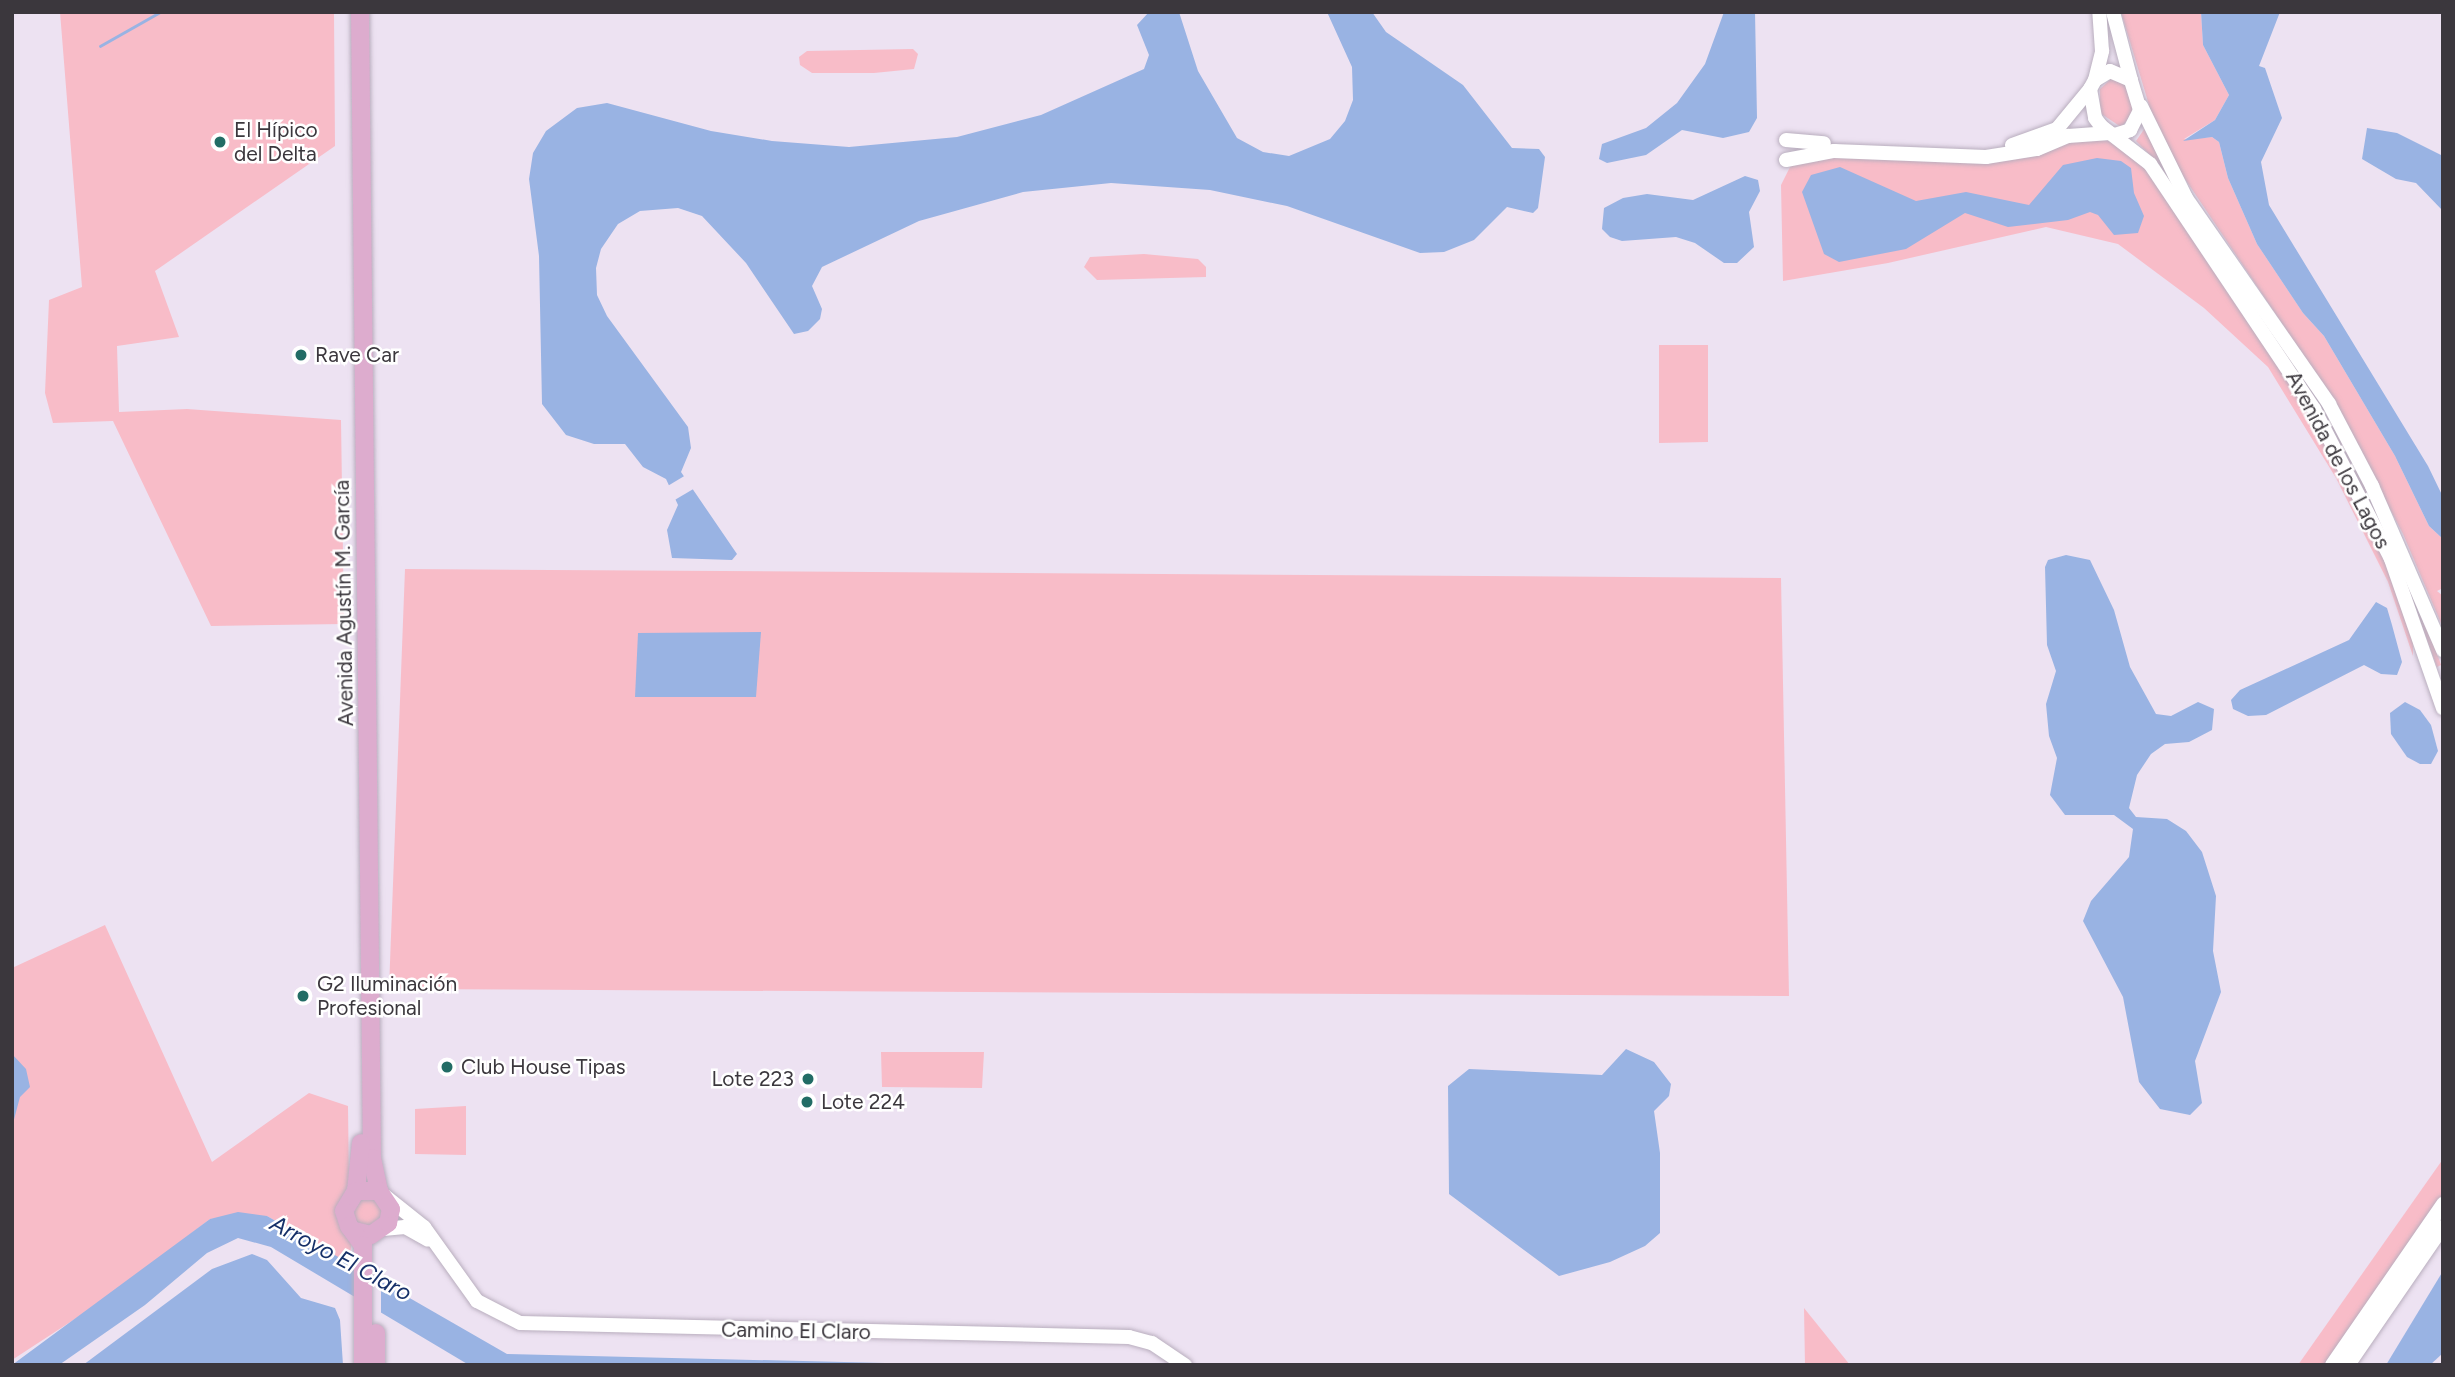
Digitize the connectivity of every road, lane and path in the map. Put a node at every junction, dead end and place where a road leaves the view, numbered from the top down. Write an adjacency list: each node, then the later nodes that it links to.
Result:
1 (348, 12): 13 (main road, Avenida Agustín M. García)
2 (360, 12): 14 (main road, Avenida Agustín M. García)
3 (2099, 12): 6 (street)
4 (2113, 12): 5 (street)
5 (2131, 80): 6 (street); 7 (street)
6 (2092, 84): 8 (street); 9 (street)
7 (2140, 102): 8 (street); 11 (street, Avenida de los Lagos)
8 (2112, 134): 10 (street); 12 (street, Avenida de los Lagos)
9 (1786, 140)
10 (1786, 160)
11 (2443, 650)
12 (2443, 708)
13 (356, 1191): 14 (main road); 18 (main road)
14 (382, 1193): 17 (main road); 19 (street, Camino El Claro)
15 (2443, 1204): 25 (street)
16 (2443, 1227): 26 (street)
17 (381, 1230): 18 (main road); 19 (street, Camino El Claro); 20 (main road)
18 (355, 1231): 20 (main road)
19 (435, 1245): 24 (street, Camino El Claro)
20 (369, 1263): 21 (main road)
21 (370, 1314): 22 (main road); 23 (main road)
22 (363, 1365)
23 (376, 1365)
24 (1185, 1365)
25 (2332, 1365)
26 (2348, 1365)

